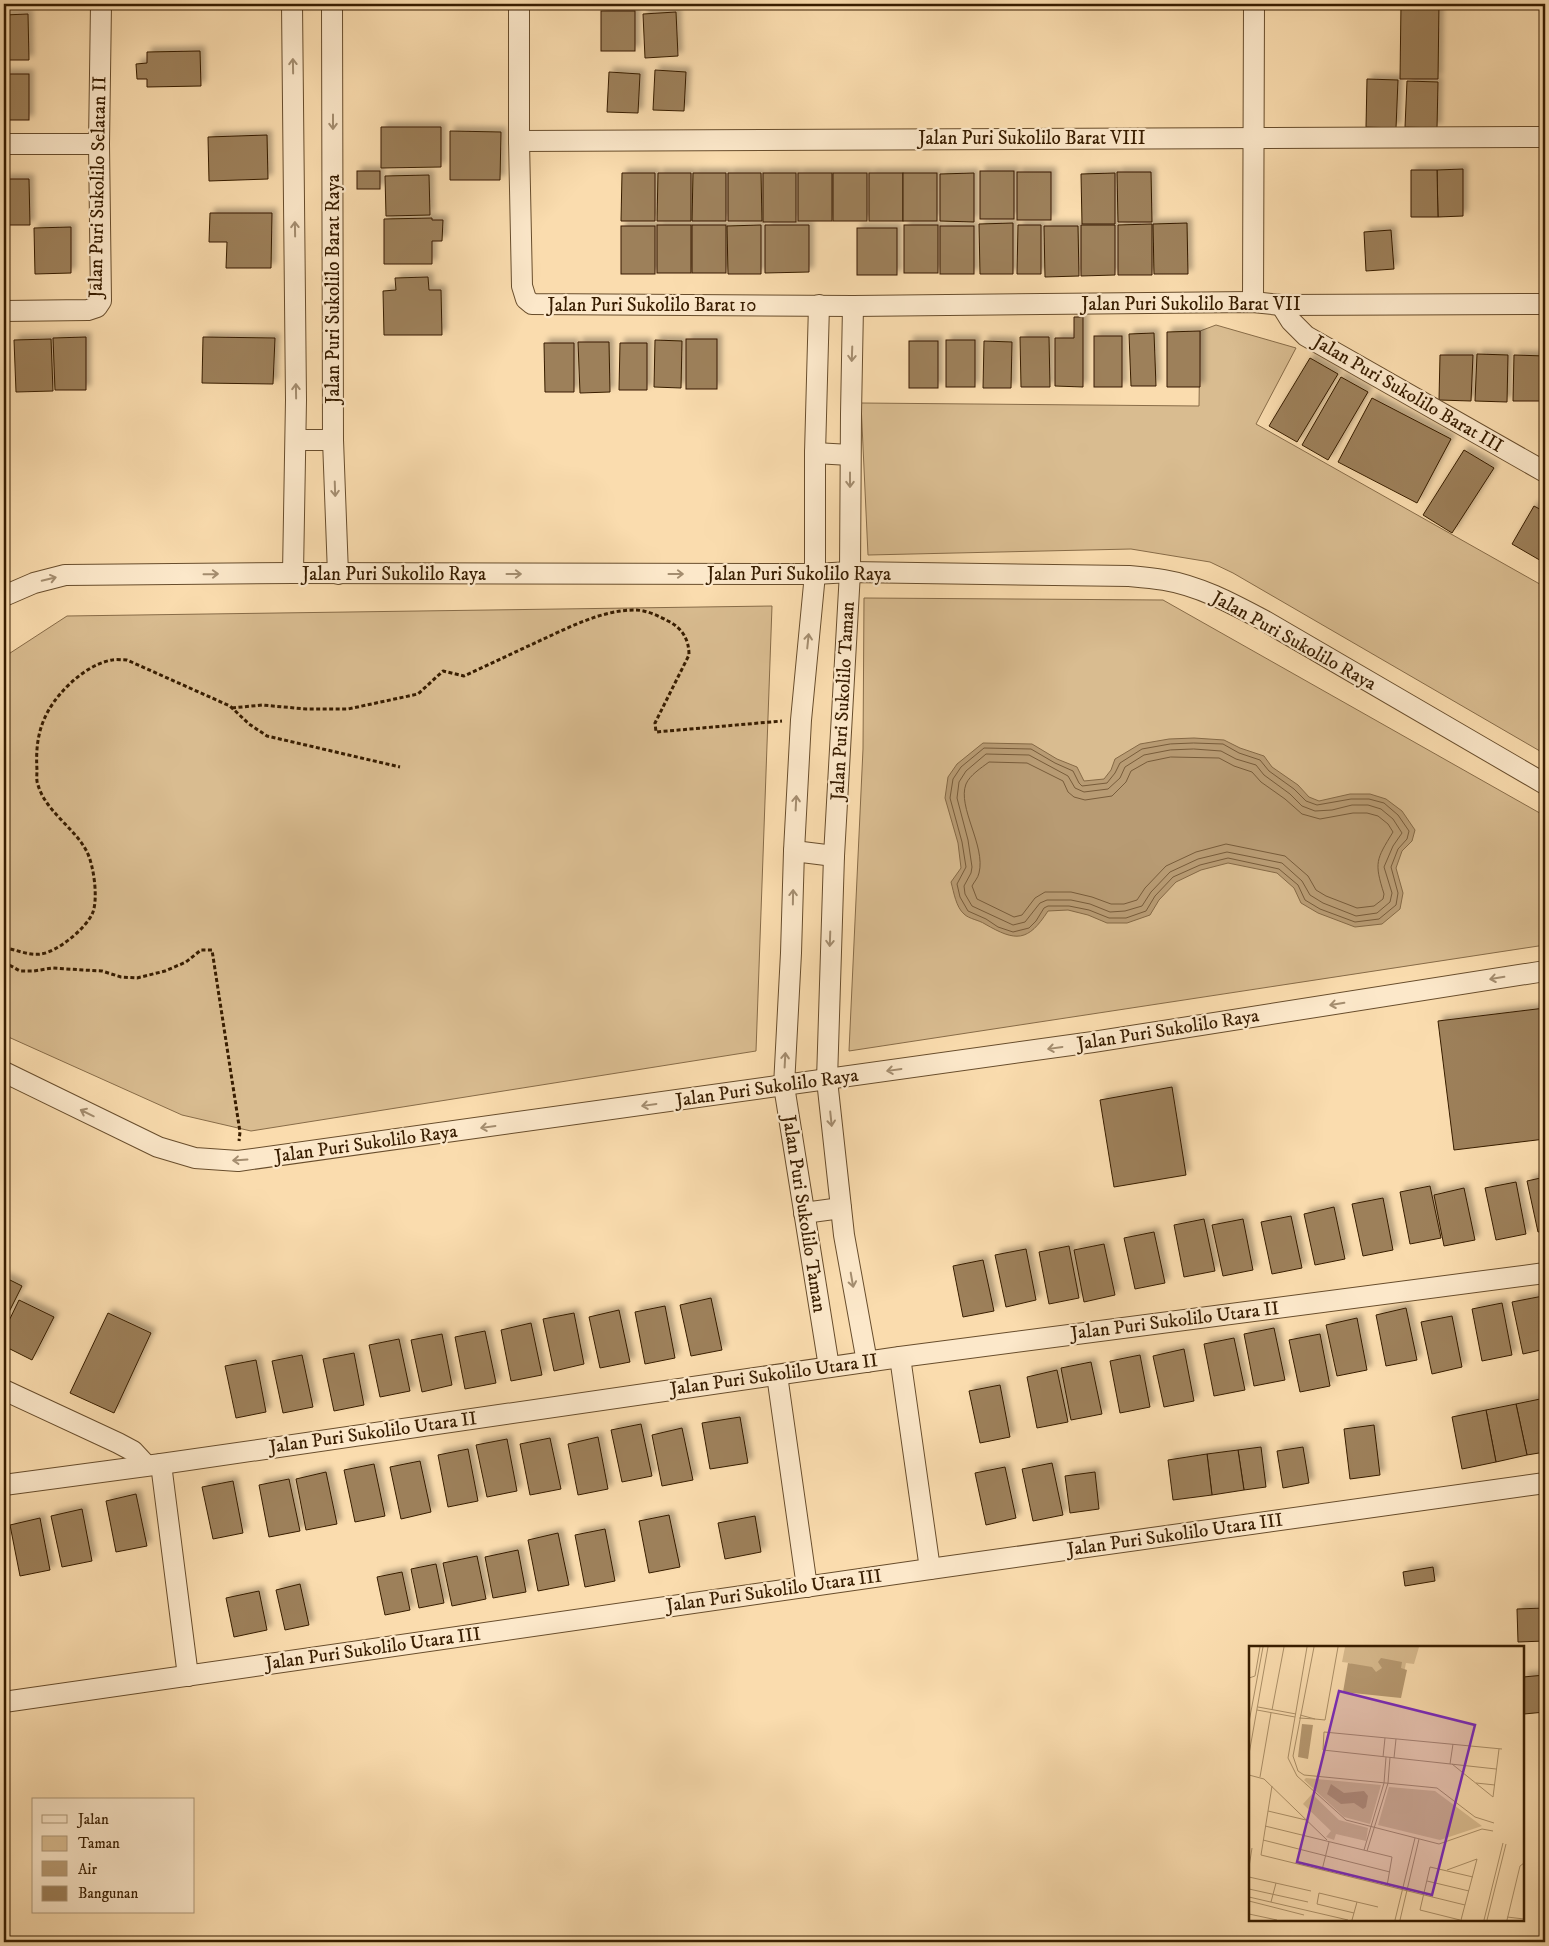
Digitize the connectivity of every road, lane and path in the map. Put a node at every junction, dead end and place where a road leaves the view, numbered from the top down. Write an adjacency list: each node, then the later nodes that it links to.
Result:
1 (101, 4): 10 (street, Jalan Puri Sukolilo Selatan II)
2 (292, 4): 16 (street, Jalan Puri Sukolilo Barat Raya, one-way to 2)
3 (332, 4): 17 (street, Jalan Puri Sukolilo Barat Raya, one-way to 17)
4 (519, 4): 8 (street, Jalan Puri Sukolilo Barat 10)
5 (1254, 4): 6 (street)
6 (1253, 137): 7 (street, Jalan Puri Sukolilo Barat VIII); 8 (street, Jalan Puri Sukolilo Barat VIII); 11 (street)
7 (1545, 137)
8 (519, 141): 13 (street, Jalan Puri Sukolilo Barat 10)
9 (4, 144): 10 (street)
10 (99, 144): 15 (street, Jalan Puri Sukolilo Selatan II)
11 (1252, 302): 13 (street, Jalan Puri Sukolilo Barat VII); 14 (street, Jalan Puri Sukolilo Barat VII)
12 (1545, 304): 14 (street, Jalan Puri Sukolilo Barat VII)
13 (836, 305): 18 (street, Jalan Puri Sukolilo Taman); 19 (street, Jalan Puri Sukolilo Taman, one-way to 19)
14 (1281, 305): 20 (street, Jalan Puri Sukolilo Barat III)
15 (4, 311)
16 (296, 440): 17 (street); 22 (street, Jalan Puri Sukolilo Barat Raya)
17 (333, 440): 23 (street, Jalan Puri Sukolilo Barat Raya, one-way to 23)
18 (815, 453): 19 (street); 24 (street, Jalan Puri Sukolilo Taman)
19 (850, 455): 21 (street, Jalan Puri Sukolilo Taman, one-way to 21)
20 (1545, 472)
21 (850, 572): 24 (street, Jalan Puri Sukolilo Raya); 29 (street, Jalan Puri Sukolilo Raya); 31 (street, Jalan Puri Sukolilo Taman)
22 (293, 573): 23 (street, Jalan Puri Sukolilo Raya); 25 (street, Jalan Puri Sukolilo Raya, one-way to 22)
23 (338, 574): 24 (street, Jalan Puri Sukolilo Raya, one-way to 24)
24 (815, 574): 27 (street, Jalan Puri Sukolilo Taman, one-way to 24)
25 (4, 596)
26 (232, 708): 27 (path); 28 (path); 32 (path)
27 (801, 720): 30 (street, Jalan Puri Sukolilo Taman, one-way to 27)
28 (400, 767)
29 (1545, 784)
30 (794, 851): 31 (street); 37 (street, Jalan Puri Sukolilo Taman, one-way to 30)
31 (834, 856): 36 (street, Jalan Puri Sukolilo Taman, one-way to 36)
32 (4, 948)
33 (4, 962): 38 (path)
34 (1545, 971): 36 (street, Jalan Puri Sukolilo Raya, one-way to 36)
35 (4, 1072): 38 (street, Jalan Puri Sukolilo Raya, one-way to 35)
36 (827, 1080): 37 (street, Jalan Puri Sukolilo Raya); 39 (street, Jalan Puri Sukolilo Taman, one-way to 39)
37 (784, 1086): 38 (street, Jalan Puri Sukolilo Raya, one-way to 38); 40 (street, Jalan Puri Sukolilo Taman)
38 (238, 1161)
39 (841, 1208): 40 (street); 43 (street, Jalan Puri Sukolilo Taman, one-way to 43)
40 (804, 1213): 44 (street, Jalan Puri Sukolilo Taman)
41 (1545, 1273): 42 (street, Jalan Puri Sukolilo Utara II)
42 (900, 1357): 43 (street, Jalan Puri Sukolilo Utara II); 50 (street)
43 (867, 1362): 44 (street, Jalan Puri Sukolilo Utara II)
44 (829, 1367): 45 (street, Jalan Puri Sukolilo Utara II)
45 (777, 1375): 47 (street, Jalan Puri Sukolilo Utara II); 51 (street)
46 (4, 1390): 47 (street)
47 (153, 1465): 49 (street, Jalan Puri Sukolilo Utara II); 52 (street)
48 (1545, 1483): 50 (street, Jalan Puri Sukolilo Utara III)
49 (4, 1485)
50 (930, 1569): 51 (street, Jalan Puri Sukolilo Utara III)
51 (807, 1587): 52 (street, Jalan Puri Sukolilo Utara III)
52 (188, 1676): 53 (street, Jalan Puri Sukolilo Utara III)
53 (4, 1702)

